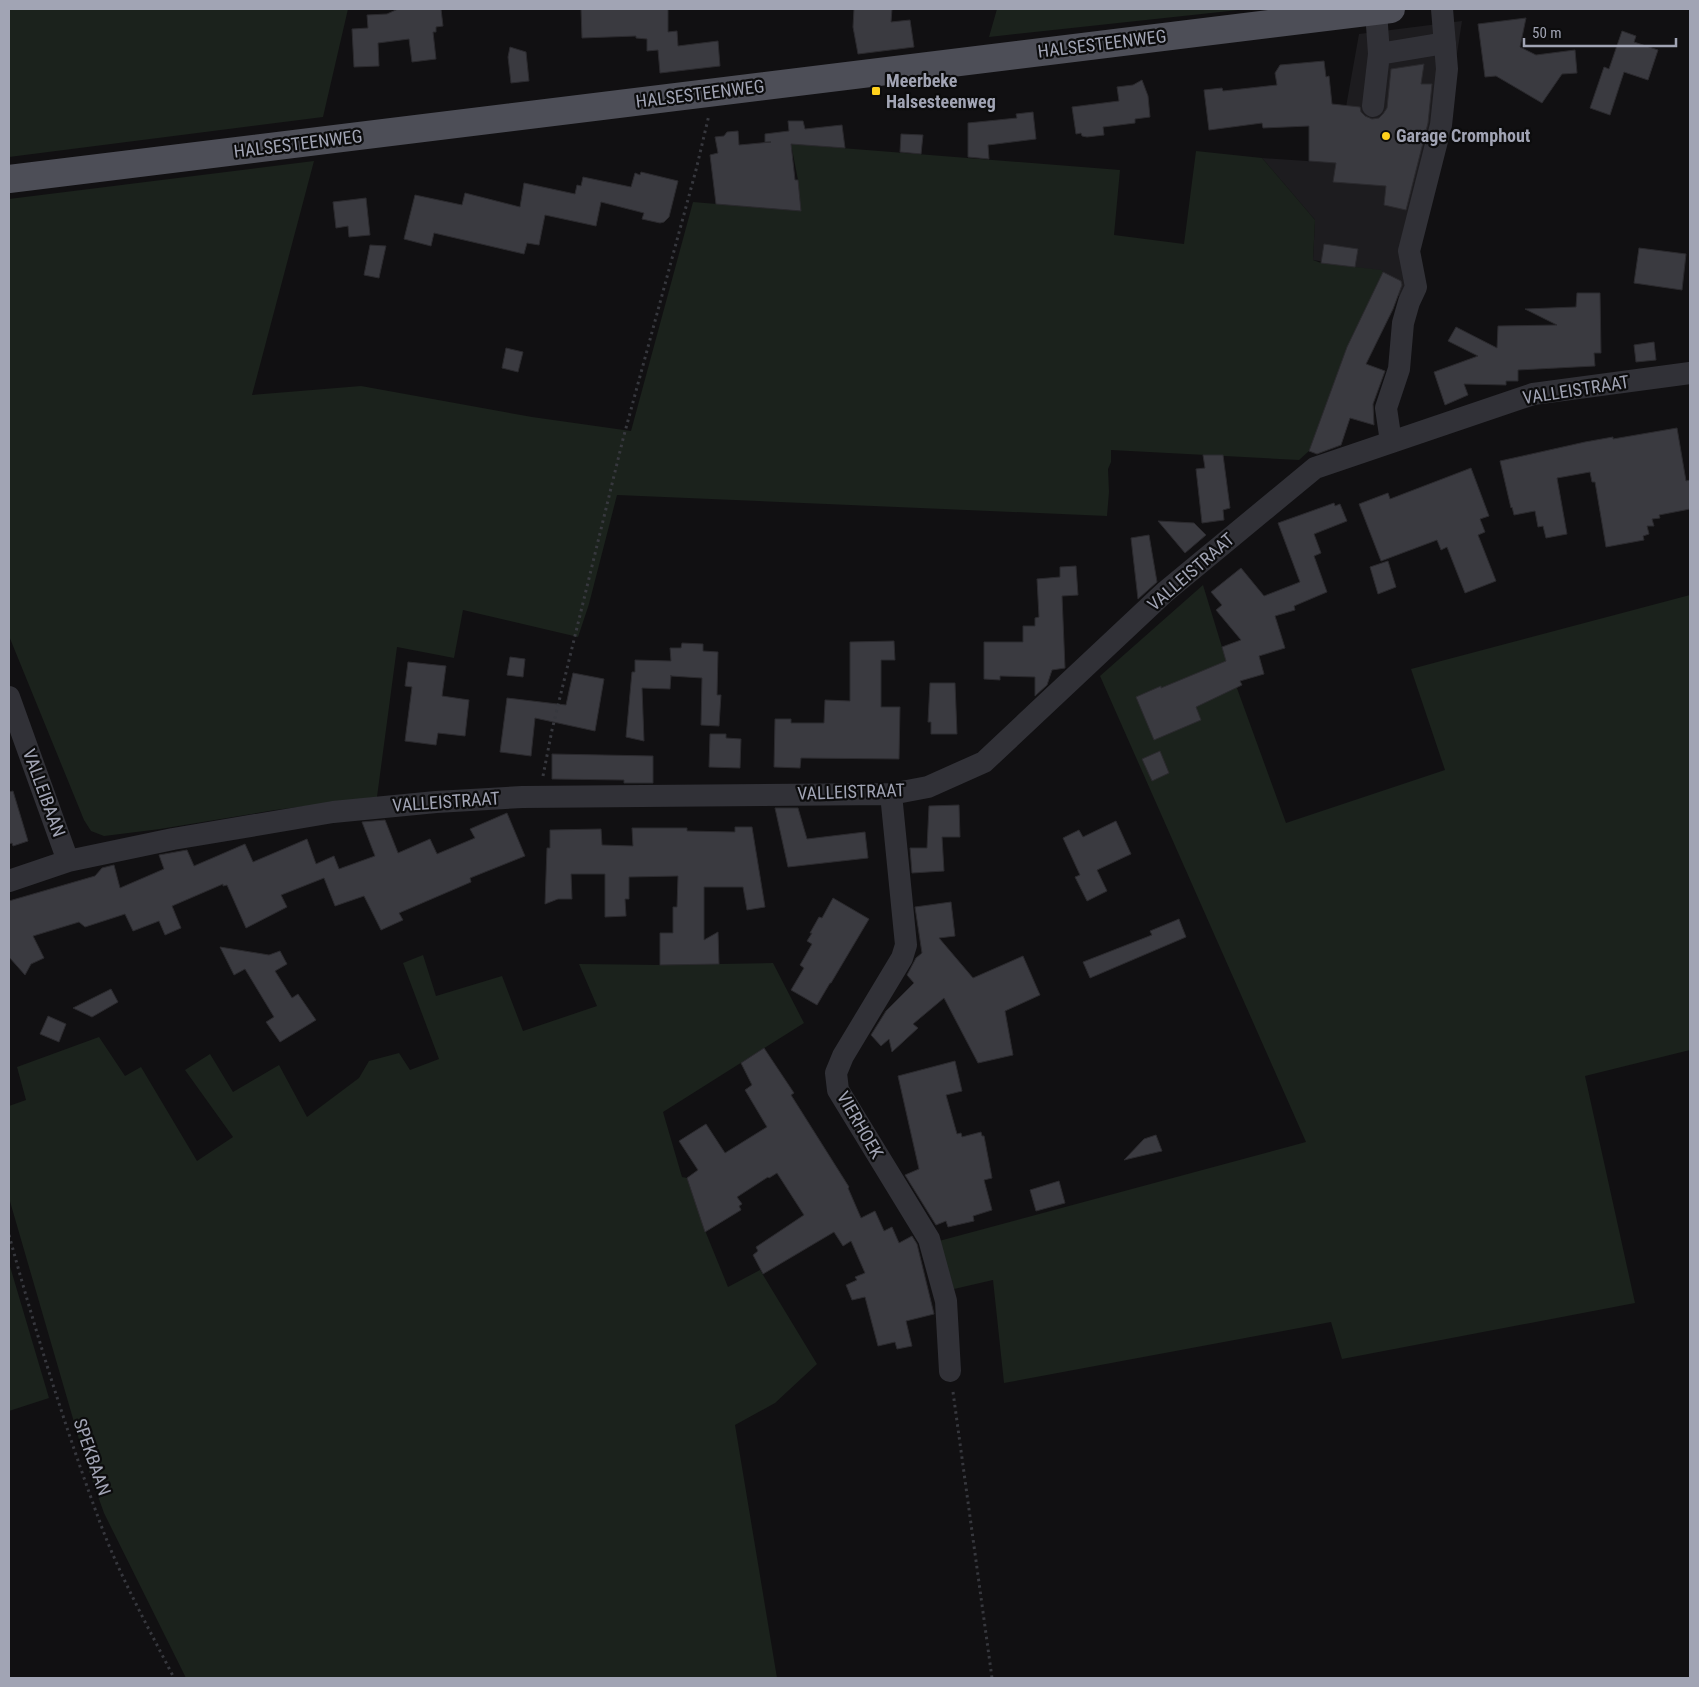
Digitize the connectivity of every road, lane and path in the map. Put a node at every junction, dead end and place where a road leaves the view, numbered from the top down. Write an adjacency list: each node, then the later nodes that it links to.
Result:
1 (1442, 9): 3 (street)
2 (1384, 10): 4 (street); 5 (main road, HALSESTEENWEG)
3 (1445, 43): 4 (street); 9 (street)
4 (1379, 54): 6 (street)
5 (714, 92): 7 (main road, HALSESTEENWEG); 12 (path)
6 (1373, 106)
7 (9, 179)
8 (1690, 373): 9 (street, VALLEISTRAAT)
9 (1391, 442): 11 (street, VALLEISTRAAT)
10 (9, 697): 13 (street, VALLEIBAAN)
11 (891, 794): 12 (street, VALLEISTRAAT); 16 (street, VIERHOEK)
12 (539, 796): 13 (street, VALLEISTRAAT)
13 (68, 862): 14 (street, VALLEISTRAAT)
14 (9, 881)
15 (9, 1235): 17 (path, SPEKBAAN)
16 (950, 1371): 18 (path)
17 (174, 1678)
18 (992, 1678)

